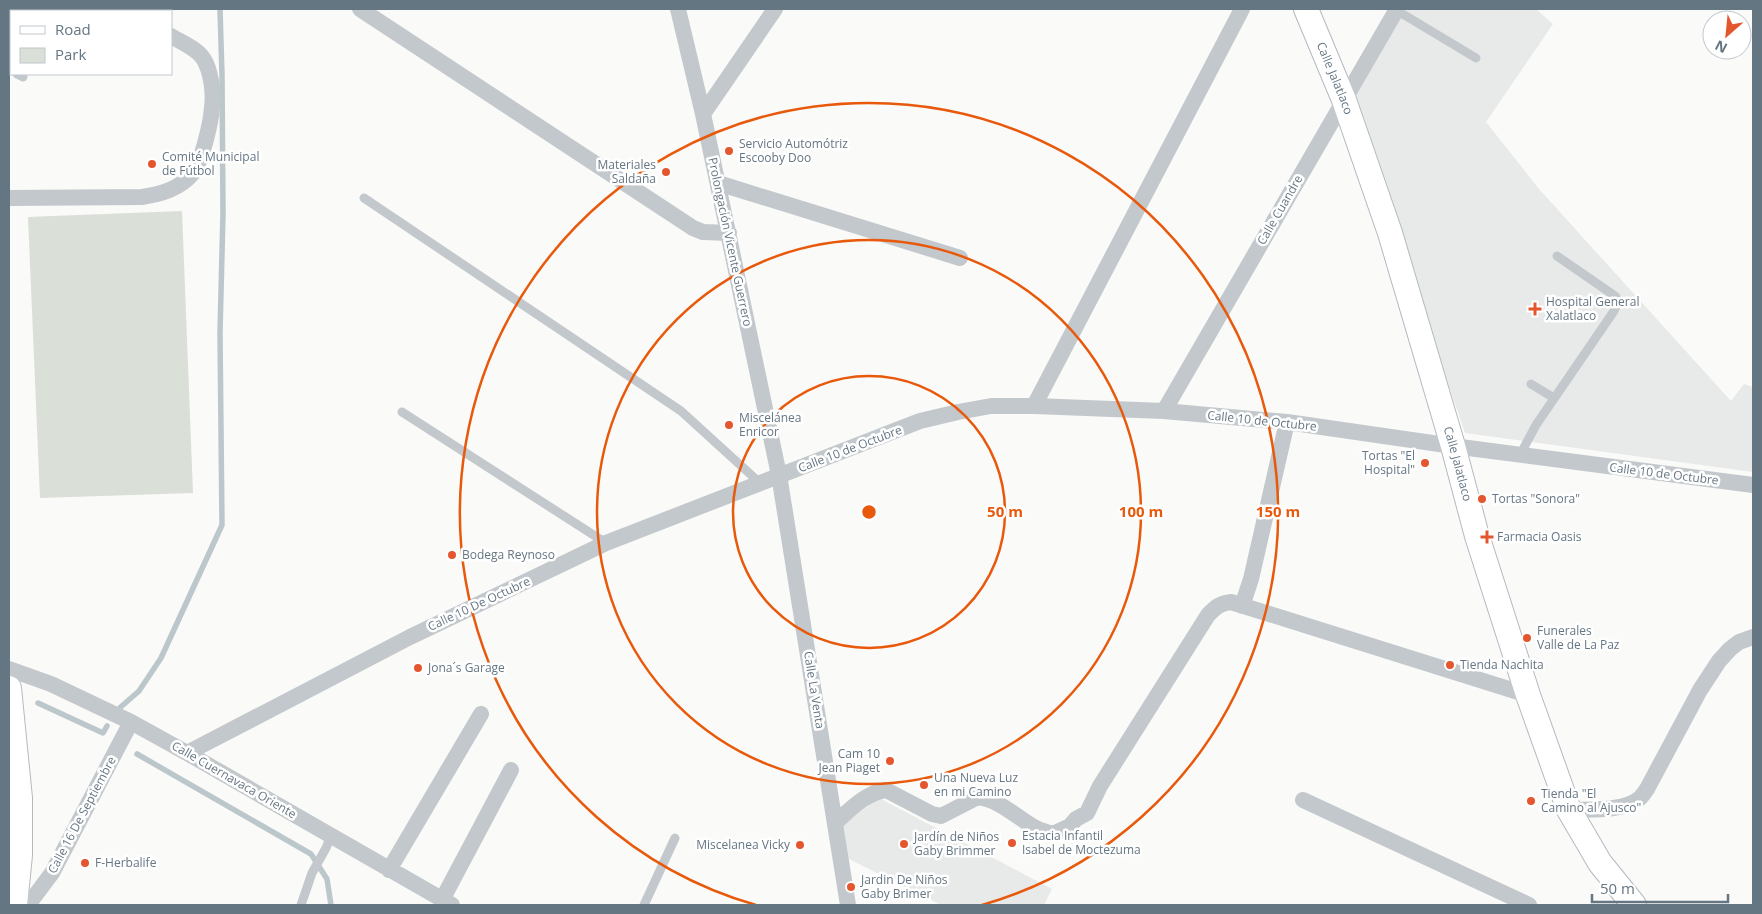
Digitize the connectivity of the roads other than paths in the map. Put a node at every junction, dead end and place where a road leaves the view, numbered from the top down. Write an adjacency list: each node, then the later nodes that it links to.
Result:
1 (360, 9): 14 (street)
2 (678, 9): 10 (street, Prolongación Vicente Guerrero)
3 (775, 9): 10 (street)
4 (1242, 9): 19 (street)
5 (1306, 9): 9 (main road, Calle Jalatlaco)
6 (1396, 9): 8 (lane); 9 (street, Calle Cuandre)
7 (172, 37): 12 (street)
8 (1476, 58)
9 (1344, 100): 20 (street, Calle Cuandre); 23 (main road, Calle Jalatlaco)
10 (703, 114): 11 (street, Prolongación Vicente Guerrero)
11 (718, 183): 14 (street, Prolongación Vicente Guerrero); 16 (street)
12 (9, 198)
13 (364, 198): 26 (lane)
14 (729, 233): 25 (street, Prolongación Vicente Guerrero)
15 (1557, 256): 18 (lane)
16 (960, 258)
17 (1531, 384): 18 (lane)
18 (1554, 398): 24 (lane)
19 (1034, 406): 20 (street, Calle 10 de Octubre); 25 (street, Calle 10 de Octubre)
20 (1164, 411): 22 (street, Calle 10 de Octubre)
21 (402, 412): 28 (lane)
22 (1287, 422): 23 (street, Calle 10 de Octubre); 29 (street)
23 (1453, 446): 24 (street, Calle 10 de Octubre); 33 (main road, Calle Jalatlaco)
24 (1520, 455): 27 (street, Calle 10 de Octubre)
25 (779, 475): 26 (street, Calle 10 De Octubre); 40 (street, Calle La Venta)
26 (760, 483): 28 (street, Calle 10 De Octubre)
27 (1753, 485)
28 (606, 543): 36 (street, Calle 10 De Octubre)
29 (1242, 606): 33 (street); 40 (street)
30 (1753, 637): 39 (street)
31 (9, 669): 35 (street, Calle Cuernavaca Oriente)
32 (9, 688): 45 (main road)
33 (1528, 695): 39 (main road, Calle Jalatlaco)
34 (481, 714): 43 (street)
35 (131, 722): 36 (street, Calle Cuernavaca Oriente); 46 (street, Calle 16 De Septiembre)
36 (187, 753): 41 (street, Calle Cuernavaca Oriente)
37 (510, 770): 44 (street)
38 (1303, 800): 50 (street)
39 (1569, 810): 51 (main road, Calle Jalatlaco)
40 (835, 823): 49 (street, Calle La Venta)
41 (330, 836): 43 (street, Calle Cuernavaca Oriente); 47 (lane)
42 (675, 838): 48 (lane)
43 (390, 870): 44 (street, Calle Cuernavaca Oriente)
44 (447, 902)
45 (14, 905)
46 (28, 905)
47 (301, 905)
48 (644, 905)
49 (848, 905)
50 (1529, 905)
51 (1634, 905)

